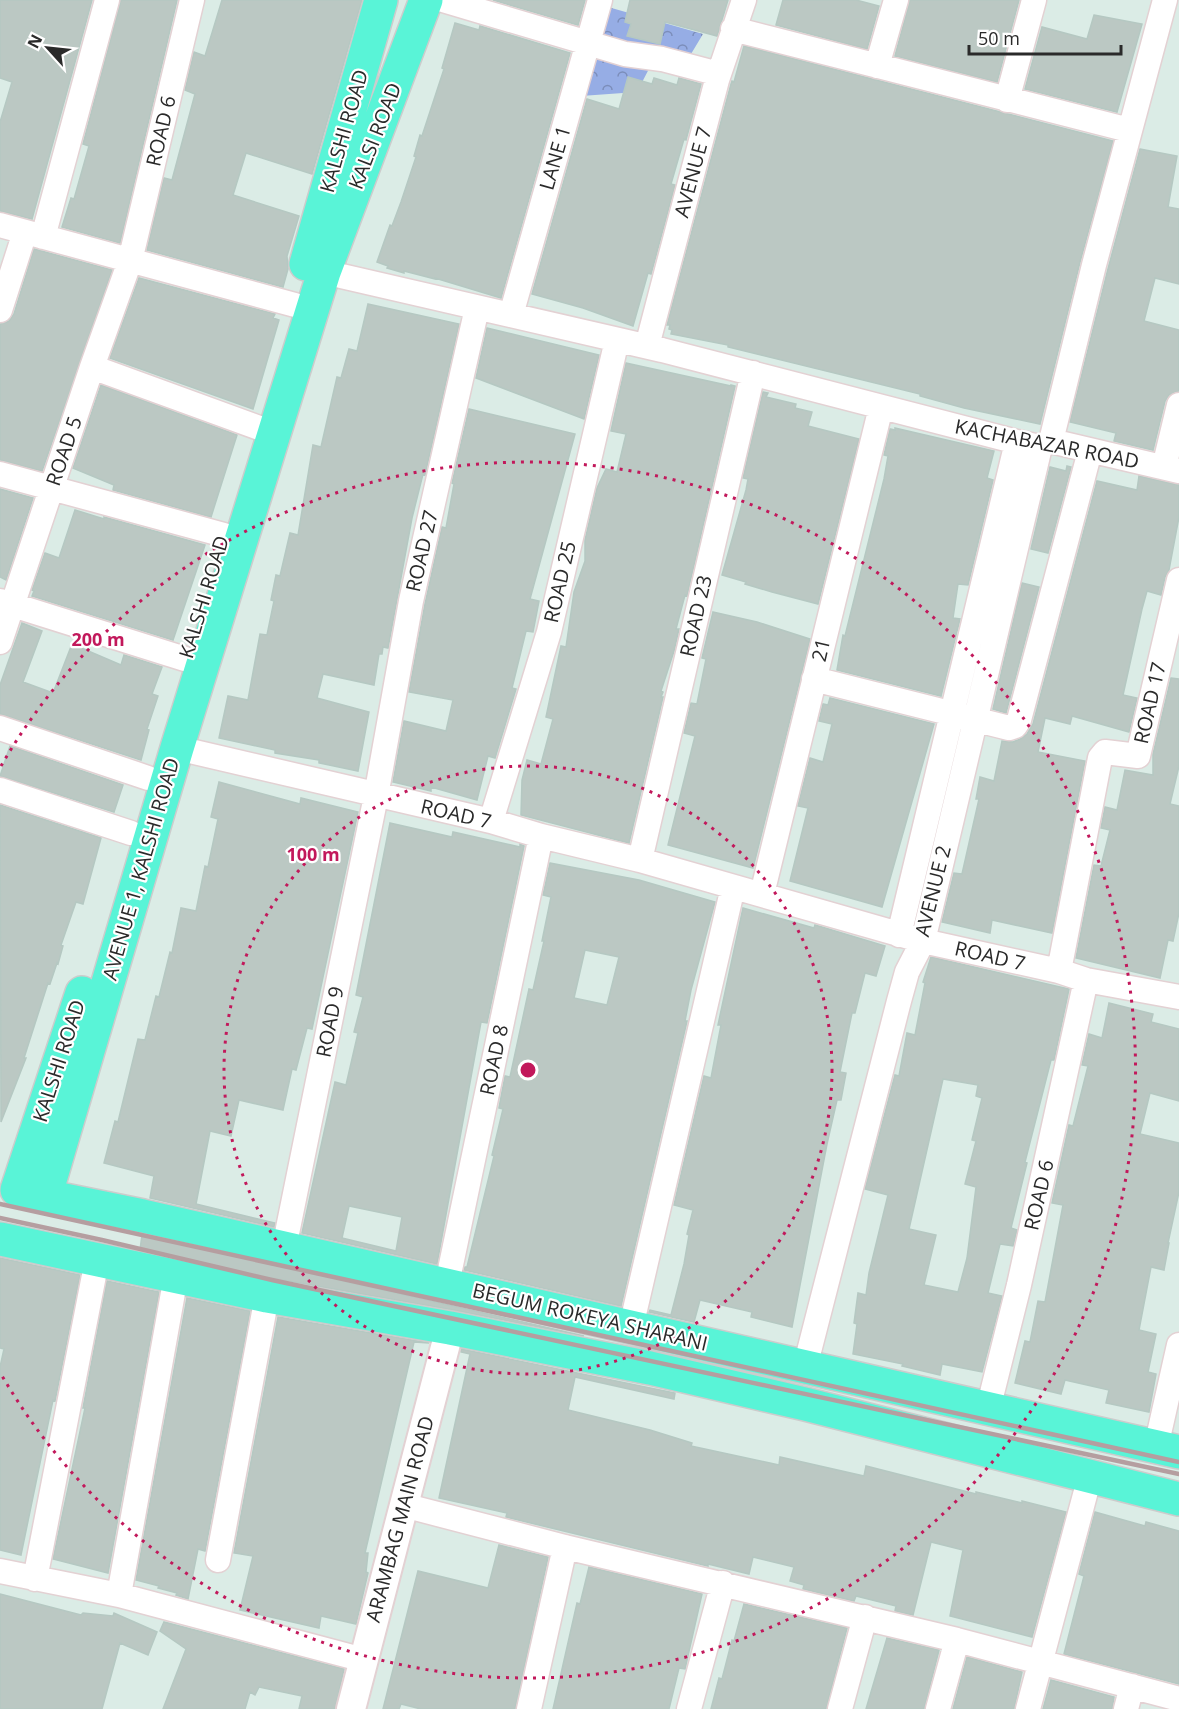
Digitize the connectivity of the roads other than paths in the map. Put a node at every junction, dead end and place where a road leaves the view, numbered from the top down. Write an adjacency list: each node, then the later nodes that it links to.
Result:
1 (107, 0): 18 (street)
2 (192, 0): 19 (street, ROAD 6)
3 (381, 0): 21 (main road, KALSHI ROAD)
4 (426, 0): 20 (main road, KALSI ROAD)
5 (443, 0): 12 (street)
6 (600, 0): 12 (street, LANE 1)
7 (744, 0): 11 (street, AVENUE 7)
8 (896, 0): 13 (street)
9 (1034, 0): 15 (street)
10 (1165, 0): 16 (street, AVENUE 2)
11 (733, 29): 13 (street); 14 (street, AVENUE 7)
12 (587, 43): 14 (street); 24 (street, LANE 1)
13 (878, 66): 15 (street)
14 (719, 74): 26 (street, AVENUE 7)
15 (1007, 100): 16 (street)
16 (1129, 130): 32 (street, AVENUE 2)
17 (0, 225): 18 (street)
18 (34, 235): 19 (street); 23 (street)
19 (130, 261): 21 (street); 27 (street, ROAD 5)
20 (324, 272): 22 (street, KACHABAZAR ROAD); 31 (main road, KALSI ROAD)
21 (295, 305): 31 (main road, KALSHI ROAD)
22 (477, 308): 24 (street, KACHABAZAR ROAD); 48 (street, ROAD 27)
23 (0, 310)
24 (511, 315): 25 (street, KACHABAZAR ROAD)
25 (617, 340): 26 (street, KACHABAZAR ROAD); 49 (street, ROAD 25)
26 (647, 346): 28 (street, KACHABAZAR ROAD)
27 (92, 367): 31 (street); 36 (street, ROAD 5)
28 (753, 373): 30 (street, KACHABAZAR ROAD); 52 (street, ROAD 23)
29 (1179, 405): 34 (street)
30 (880, 407): 32 (street, KACHABAZAR ROAD); 42 (street, 21)
31 (265, 430): 37 (main road, KALSHI ROAD); 45 (main road)
32 (1036, 443): 33 (street, KACHABAZAR ROAD); 43 (street, AVENUE 2)
33 (1090, 451): 34 (street, KACHABAZAR ROAD); 43 (street)
34 (1171, 469)
35 (0, 474): 36 (street)
36 (51, 488): 37 (street); 39 (street, ROAD 5)
37 (224, 535): 41 (main road, KALSHI ROAD)
38 (1179, 580): 57 (street, ROAD 17)
39 (6, 603): 40 (street, ROAD 5); 41 (street)
40 (0, 642)
41 (185, 659): 46 (main road, KALSHI ROAD)
42 (814, 679): 43 (street); 54 (street, 21)
43 (963, 717): 55 (street, AVENUE 2); 56 (street, AVENUE 2)
44 (0, 728): 46 (street)
45 (177, 748): 48 (street, ROAD 7); 60 (main road, AVENUE 1, KALSHI ROAD)
46 (148, 778): 50 (main road, KALSHI ROAD)
47 (0, 790): 50 (street)
48 (376, 796): 49 (street, ROAD 7); 62 (street, ROAD 9)
49 (491, 821): 51 (street, ROAD 7)
50 (131, 833): 60 (main road, KALSHI ROAD)
51 (542, 836): 52 (street, ROAD 7); 65 (street, ROAD 8)
52 (640, 860): 53 (street, ROAD 7)
53 (733, 887): 54 (street, ROAD 7); 67 (street)
54 (762, 894): 55 (street, ROAD 7)
55 (899, 934): 56 (street, ROAD 7)
56 (923, 941): 57 (street, ROAD 7); 70 (street, AVENUE 2)
57 (1059, 971): 58 (street, ROAD 7)
58 (1086, 980): 59 (street, ROAD 7); 71 (street, ROAD 6)
59 (1179, 997)
60 (21, 1191): 62 (main road, BEGUM ROKEYA SHARANI)
61 (0, 1239): 63 (main road, BEGUM ROKEYA SHARANI)
62 (284, 1248): 65 (main road, BEGUM ROKEYA SHARANI)
63 (97, 1260): 64 (main road, BEGUM ROKEYA SHARANI); 79 (street)
64 (176, 1276): 66 (main road, BEGUM ROKEYA SHARANI); 81 (street)
65 (447, 1284): 67 (main road, BEGUM ROKEYA SHARANI)
66 (267, 1296): 68 (main road, BEGUM ROKEYA SHARANI); 77 (street)
67 (631, 1327): 70 (main road, BEGUM ROKEYA SHARANI)
68 (450, 1328): 73 (main road, BEGUM ROKEYA SHARANI); 75 (street, ARAMBAG MAIN ROAD)
69 (1179, 1345): 72 (street)
70 (805, 1367): 71 (main road, BEGUM ROKEYA SHARANI)
71 (988, 1409): 72 (main road, BEGUM ROKEYA SHARANI)
72 (1167, 1450)
73 (1090, 1476): 74 (main road, BEGUM ROKEYA SHARANI); 85 (street)
74 (1179, 1499)
75 (403, 1505): 76 (street); 84 (street, ARAMBAG MAIN ROAD)
76 (565, 1547): 80 (street); 89 (street)
77 (218, 1560)
78 (0, 1571): 79 (street)
79 (35, 1579): 81 (street)
80 (723, 1583): 82 (street); 90 (street)
81 (119, 1595): 84 (street)
82 (865, 1617): 83 (street); 91 (street)
83 (957, 1640): 85 (street); 92 (street)
84 (364, 1660): 88 (street, ARAMBAG MAIN ROAD)
85 (1041, 1662): 86 (street); 93 (street)
86 (1129, 1698): 87 (street)
87 (1179, 1699)
88 (351, 1709)
89 (529, 1709)
90 (688, 1709)
91 (840, 1709)
92 (938, 1709)
93 (1028, 1709)

